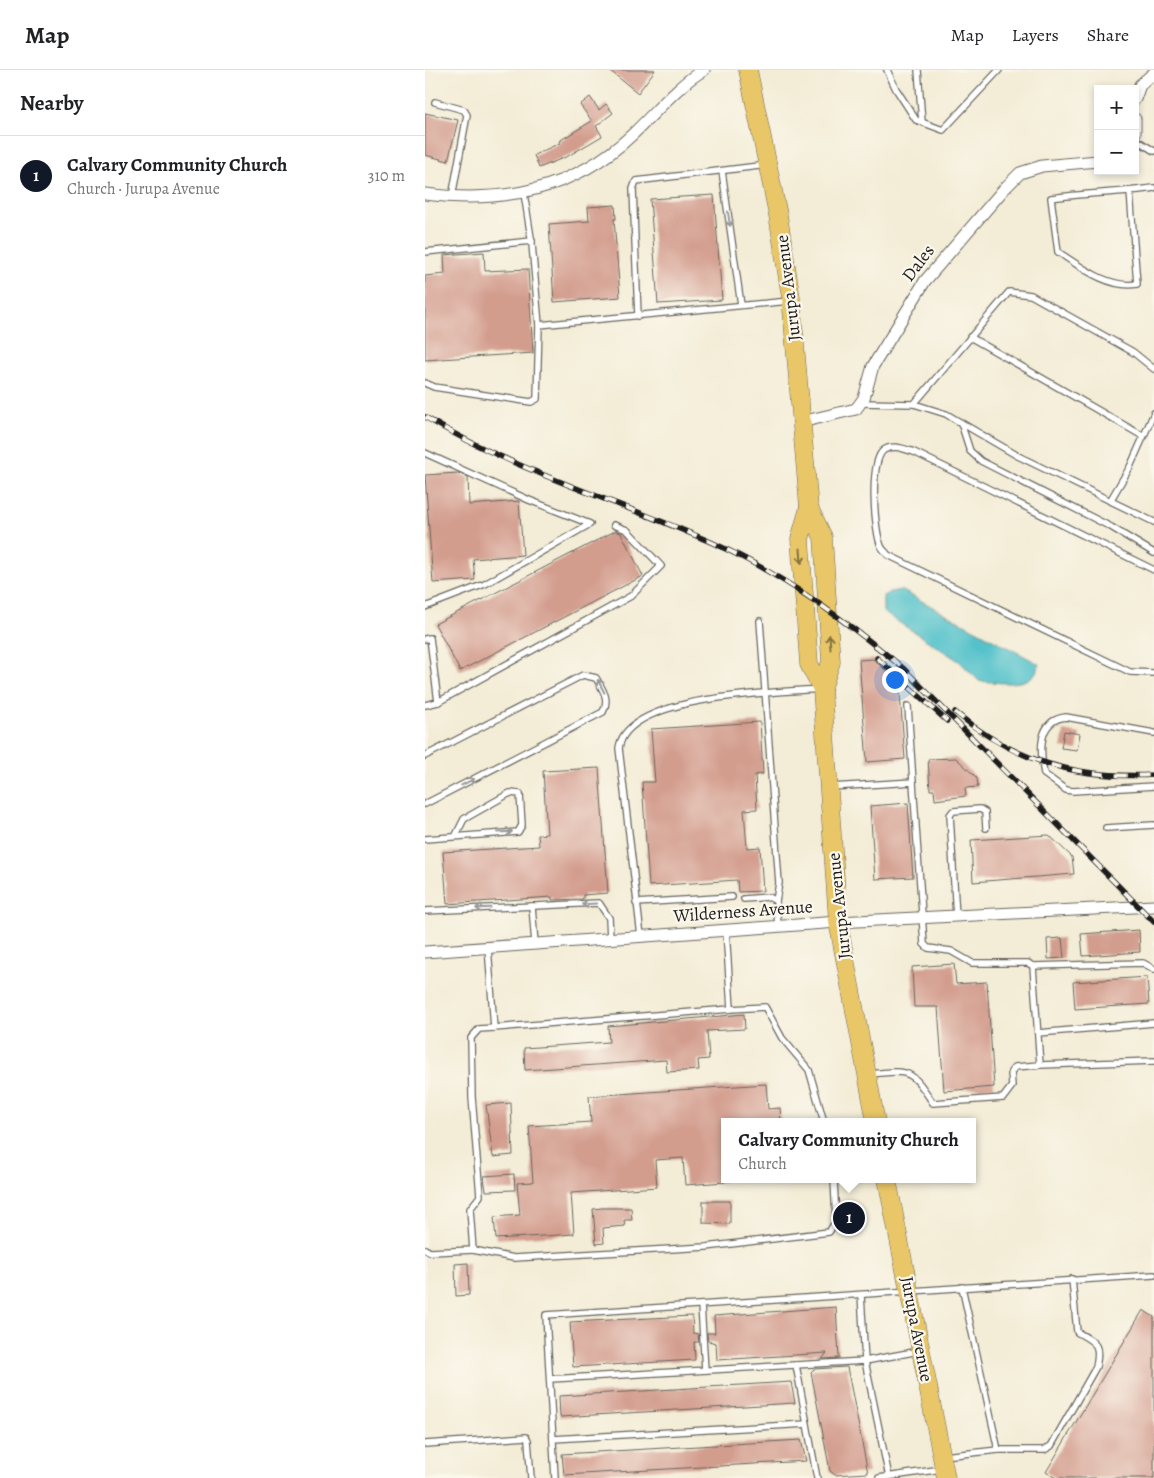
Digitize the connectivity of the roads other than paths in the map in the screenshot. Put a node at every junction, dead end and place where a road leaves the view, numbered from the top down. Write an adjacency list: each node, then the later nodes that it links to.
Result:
1 (703, 70): 17 (street)
2 (748, 70): 13 (main road, Jurupa Avenue)
3 (887, 70): 9 (lane)
4 (918, 70): 9 (lane)
5 (999, 70): 9 (lane)
6 (1154, 73): 7 (street)
7 (1139, 88)
8 (435, 102): 19 (lane)
9 (922, 122)
10 (1139, 142): 11 (lane)
11 (1154, 151)
12 (1094, 161): 29 (street, Dales)
13 (769, 165): 14 (lane); 22 (main road, Jurupa Avenue)
14 (722, 171): 23 (lane, one-way to 23); 24 (lane)
15 (1154, 188): 16 (lane)
16 (1130, 191): 16 (lane)
17 (524, 193): 19 (street); 20 (lane)
18 (425, 194): 19 (street)
19 (452, 197)
20 (531, 241): 21 (lane); 25 (lane)
21 (425, 252)
22 (791, 301): 23 (lane); 32 (main road, Jurupa Avenue)
23 (741, 305): 24 (lane)
24 (638, 316): 25 (lane)
25 (539, 325): 28 (lane)
26 (970, 337): 27 (lane); 30 (lane); 34 (lane)
27 (1154, 369)
28 (425, 383)
29 (861, 403): 30 (lane); 32 (street)
30 (914, 404): 33 (lane)
31 (1154, 413): 34 (lane)
32 (801, 422): 45 (main road, Jurupa Avenue)
33 (961, 423): 36 (lane); 39 (lane)
34 (1143, 436): 36 (lane)
35 (425, 453): 41 (lane)
36 (1111, 501): 37 (lane)
37 (1154, 522)
38 (614, 525): 47 (lane)
39 (1154, 553)
40 (1154, 570): 44 (lane)
41 (425, 607)
42 (760, 621): 46 (lane)
43 (425, 639): 47 (lane)
44 (1154, 673)
45 (822, 689): 46 (lane); 54 (main road, Jurupa Avenue)
46 (766, 694): 63 (lane); 64 (lane)
47 (438, 702): 48 (lane)
48 (425, 705)
49 (908, 706): 52 (lane)
50 (1154, 732): 53 (lane)
51 (425, 756): 55 (lane, one-way to 51)
52 (913, 782): 54 (lane); 69 (lane)
53 (1154, 786)
54 (829, 788): 70 (main road, Jurupa Avenue)
55 (425, 804)
56 (1154, 825): 58 (lane)
57 (986, 828): 68 (lane)
58 (1106, 828)
59 (456, 835): 59 (lane, one-way to 59); 60 (lane)
60 (425, 839)
61 (732, 897): 64 (lane)
62 (743, 900): 63 (lane)
63 (776, 900): 71 (lane)
64 (636, 903): 73 (lane)
65 (532, 906): 67 (lane, one-way to 67); 74 (lane, one-way to 65); 75 (lane)
66 (1154, 906): 68 (street, Wilderness Avenue)
67 (425, 911)
68 (956, 917): 69 (street, Wilderness Avenue)
69 (921, 918): 70 (street, Wilderness Avenue); 78 (lane)
70 (838, 922): 71 (street, Wilderness Avenue); 86 (main road, Jurupa Avenue)
71 (778, 926): 72 (street, Wilderness Avenue)
72 (726, 930): 73 (street, Wilderness Avenue); 80 (lane)
73 (641, 936): 74 (street, Wilderness Avenue)
74 (610, 938): 75 (street, Wilderness Avenue)
75 (535, 944): 76 (street, Wilderness Avenue)
76 (488, 947): 77 (street, Wilderness Avenue); 82 (lane)
77 (425, 952)
78 (1033, 966): 79 (lane); 83 (lane)
79 (1154, 969)
80 (731, 1009): 82 (lane); 87 (lane)
81 (1154, 1023): 83 (lane)
82 (494, 1028): 92 (lane)
83 (1037, 1033): 85 (lane)
84 (1154, 1061): 85 (lane)
85 (1040, 1065): 86 (lane)
86 (867, 1075): 88 (main road, Jurupa Avenue)
87 (823, 1118)
88 (875, 1118)
89 (834, 1183): 92 (lane)
90 (888, 1183): 96 (main road, Jurupa Avenue)
91 (425, 1249): 92 (lane)
92 (473, 1250)
93 (1154, 1274): 94 (lane)
94 (1072, 1279): 95 (lane); 107 (lane)
95 (962, 1287): 96 (lane); 107 (lane)
96 (909, 1292): 97 (lane); 99 (main road, Jurupa Avenue)
97 (861, 1295): 98 (lane); 100 (lane)
98 (701, 1305): 102 (lane); 103 (lane)
99 (921, 1351): 100 (lane); 108 (main road, Jurupa Avenue)
100 (865, 1361): 101 (lane); 109 (lane)
101 (796, 1365): 102 (lane); 104 (lane)
102 (705, 1370): 103 (lane)
103 (550, 1379): 105 (lane)
104 (807, 1424): 105 (lane); 112 (lane)
105 (553, 1438): 111 (lane)
106 (425, 1444): 110 (lane)
107 (998, 1450): 108 (lane)
108 (944, 1468): 109 (lane)
109 (889, 1477): 113 (lane)
110 (531, 1478)
111 (555, 1478)
112 (817, 1478)
113 (879, 1478)

